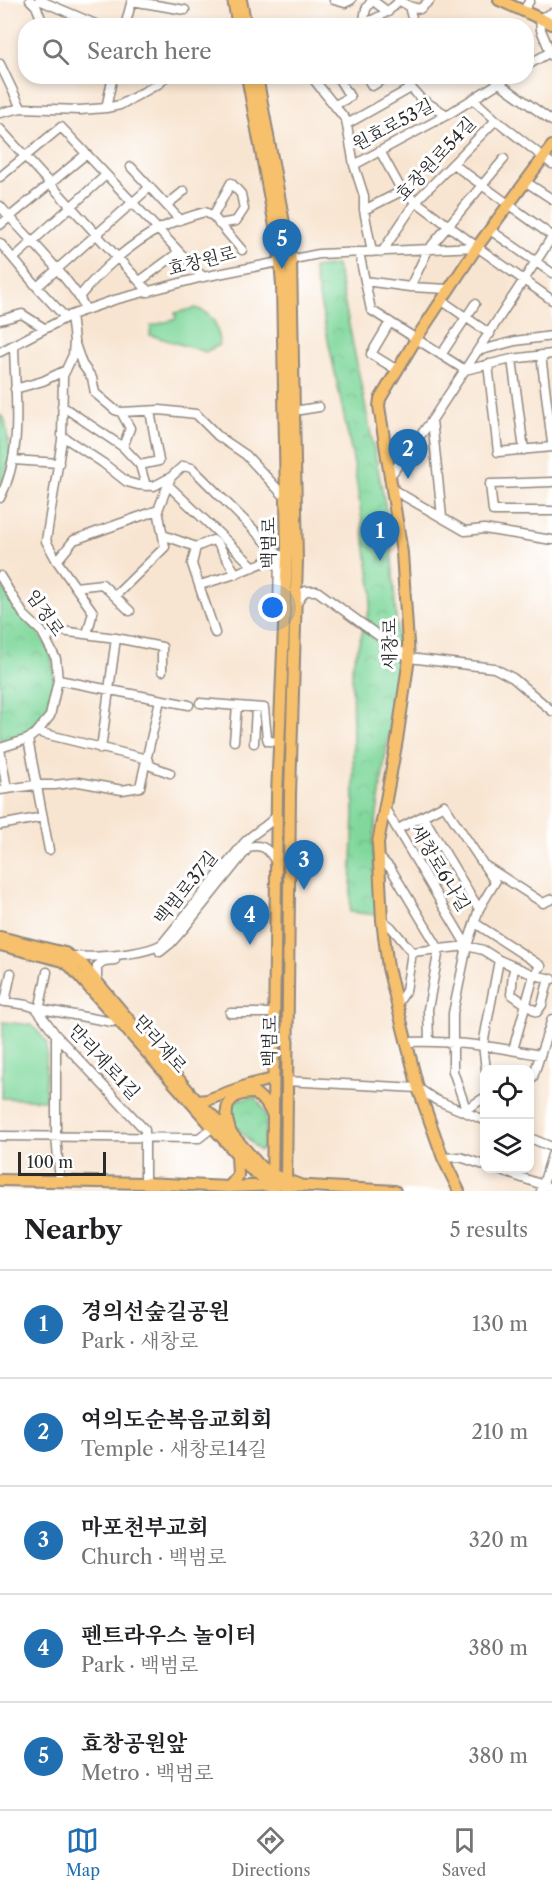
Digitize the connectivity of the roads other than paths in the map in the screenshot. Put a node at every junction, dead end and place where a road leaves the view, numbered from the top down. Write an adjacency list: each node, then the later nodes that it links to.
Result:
1 (30, 0): 18 (street)
2 (39, 0): 19 (street)
3 (233, 0): 21 (main road)
4 (242, 0): 22 (main road)
5 (334, 0): 6 (street)
6 (351, 0)
7 (430, 0): 13 (street)
8 (499, 0): 15 (main road)
9 (530, 0): 15 (street)
10 (132, 1): 14 (street); 20 (street)
11 (400, 1): 13 (street); 16 (street)
12 (379, 2): 16 (street); 23 (street)
13 (409, 6): 25 (street)
14 (185, 10)
15 (524, 10): 26 (main road)
16 (388, 12): 24 (street)
17 (552, 13): 26 (street)
18 (41, 18)
19 (81, 18)
20 (128, 18)
21 (236, 18)
22 (245, 18)
23 (365, 18)
24 (377, 18)
25 (412, 18)
26 (540, 18): 27 (main road); 28 (street)
27 (552, 24)
28 (551, 53): 29 (street)
29 (534, 62)
30 (0, 63): 43 (street)
31 (111, 84): 44 (street)
32 (158, 84): 44 (street)
33 (249, 84): 75 (main road, 백범로)
34 (258, 84): 75 (main road, 백범로)
35 (318, 84): 42 (street)
36 (342, 84): 42 (street)
37 (408, 84): 40 (street)
38 (491, 84): 41 (street, 원효로53길)
39 (501, 84): 48 (street)
40 (411, 88): 46 (street); 49 (street)
41 (473, 99): 46 (street, 원효로53길); 47 (street)
42 (335, 105): 49 (street)
43 (21, 108): 44 (street); 45 (street)
44 (106, 108)
45 (0, 113)
46 (447, 114): 52 (street, 원효로53길)
47 (496, 120): 56 (street); 57 (street, 효창원로54길)
48 (552, 121)
49 (347, 124): 58 (street)
50 (0, 129): 54 (street)
51 (552, 146): 56 (main road, 새창로)
52 (380, 151): 58 (street, 원효로53길); 67 (street)
53 (85, 155): 54 (street); 60 (street); 63 (street)
54 (24, 157): 61 (street); 63 (street)
55 (504, 159): 64 (street)
56 (548, 161): 62 (main road, 새창로)
57 (453, 164): 64 (street); 69 (street, 효창원로54길)
58 (354, 165): 76 (street)
59 (131, 167): 65 (street)
60 (106, 175): 70 (street); 73 (street)
61 (0, 177)
62 (526, 182): 68 (street); 74 (main road, 새창로)
63 (50, 183): 73 (street); 78 (street)
64 (482, 186): 74 (street); 82 (street)
65 (150, 187): 70 (street); 71 (street)
66 (184, 191): 71 (street)
67 (402, 191): 69 (street); 76 (street)
68 (552, 199)
69 (416, 201): 82 (street); 95 (street, 효창원로54길)
70 (133, 202): 83 (street); 85 (street)
71 (168, 204): 79 (street)
72 (0, 206): 78 (street)
73 (71, 206): 85 (street); 87 (street)
74 (509, 206): 84 (main road, 새창로); 86 (street)
75 (277, 208): 98 (main road, 백범로)
76 (364, 210): 94 (street)
77 (213, 216): 79 (street); 80 (street); 80 (street)
78 (10, 217): 81 (street); 87 (street)
79 (180, 220): 83 (street)
80 (219, 224): 90 (street)
81 (0, 225)
82 (448, 225): 89 (street); 91 (street)
83 (159, 229): 92 (street); 96 (street)
84 (490, 230): 89 (main road, 새창로); 99 (street)
85 (96, 234): 96 (street); 100 (street)
86 (552, 236): 99 (street)
87 (32, 242): 97 (street); 100 (street)
88 (0, 243): 97 (street)
89 (477, 247): 91 (street, 효창원로); 103 (street); 108 (main road, 새창로)
90 (242, 250)
91 (428, 250): 95 (street, 효창원로); 107 (street)
92 (179, 252): 102 (street); 104 (street)
93 (358, 252): 94 (street, 효창원로); 98 (street, 효창원로); 105 (street)
94 (372, 252): 95 (street, 효창원로)
95 (382, 252)
96 (118, 257): 104 (street); 110 (street)
97 (14, 258): 106 (street)
98 (286, 261): 102 (street, 효창원로); 115 (main road, 백범로)
99 (536, 262): 101 (street); 103 (street)
100 (59, 268): 106 (street); 110 (street)
101 (552, 273)
102 (203, 277): 109 (street, 효창원로)
103 (525, 280): 112 (street); 121 (street)
104 (140, 281): 109 (street)
105 (365, 281): 107 (street); 119 (street)
106 (36, 287): 116 (street)
107 (410, 287): 108 (street)
108 (449, 289): 111 (main road, 새창로)
109 (149, 292): 114 (street, 효창원로)
110 (80, 297): 114 (street)
111 (441, 300): 117 (street); 123 (main road, 새창로)
112 (552, 300)
113 (476, 304): 117 (street)
114 (86, 309): 116 (street, 효창원로)
115 (287, 310): 141 (main road, 백범로); 157 (main road, 백범로)
116 (68, 316): 120 (street, 효창원로); 125 (street)
117 (466, 318): 121 (street); 130 (street)
118 (0, 320): 120 (street)
119 (390, 322): 123 (street); 135 (street)
120 (44, 328): 126 (street, 효창원로)
121 (490, 334): 127 (street)
122 (552, 336): 124 (street)
123 (416, 339): 130 (street); 135 (main road, 새창로)
124 (532, 339): 127 (street); 131 (street)
125 (74, 341): 134 (street); 142 (street)
126 (14, 345): 128 (street, 효창원로); 137 (street)
127 (478, 351): 136 (street)
128 (0, 352)
129 (552, 354): 131 (street)
130 (441, 355): 136 (street)
131 (538, 355): 132 (street); 145 (street)
132 (512, 359): 133 (street); 147 (street)
133 (488, 364): 136 (street); 147 (street)
134 (66, 370): 137 (street); 138 (street)
135 (397, 370): 151 (main road, 새창로)
136 (465, 370): 143 (street)
137 (15, 389): 148 (street)
138 (62, 406): 144 (street); 146 (street)
139 (319, 408): 141 (street)
140 (150, 411): 142 (street); 150 (street); 157 (street)
141 (294, 411): 164 (main road, 백범로)
142 (121, 412): 146 (street)
143 (432, 420): 151 (street); 160 (street)
144 (62, 436): 149 (street); 154 (street)
145 (552, 445): 147 (street)
146 (123, 447): 150 (street)
147 (524, 450)
148 (13, 460): 149 (street); 156 (street)
149 (59, 463): 165 (street)
150 (140, 465): 154 (street)
151 (390, 476): 155 (main road, 새창로)
152 (169, 481): 154 (street); 158 (street); 164 (street); 166 (street)
153 (552, 482): 159 (street)
154 (146, 486)
155 (392, 489): 160 (street); 181 (main road, 새창로)
156 (0, 498)
157 (286, 498): 164 (main road, 백범로)
158 (158, 510): 161 (street); 165 (street)
159 (552, 511)
160 (442, 518): 162 (street)
161 (164, 535): 163 (street); 173 (street)
162 (552, 540)
163 (196, 547): 167 (street); 170 (street)
164 (288, 556): 166 (street); 168 (main road, 백범로); 175 (street); 194 (main road, 백범로)
165 (57, 561): 171 (street)
166 (254, 567): 167 (street)
167 (236, 574): 170 (street)
168 (297, 575): 172 (street, 백범로); 174 (main road, 백범로)
169 (0, 576): 179 (street, 임정로)
170 (200, 585): 177 (street)
171 (75, 586): 173 (street); 178 (street)
172 (305, 591): 174 (street); 181 (street, bridge)
173 (116, 596): 176 (street)
174 (296, 605): 202 (main road, 백범로)
175 (278, 608)
176 (130, 611)
177 (214, 633)
178 (87, 634): 179 (street); 180 (street)
179 (45, 638): 183 (street, 임정로)
180 (116, 638): 182 (street); 184 (street)
181 (410, 658): 190 (street); 204 (main road, 새창로)
182 (162, 671)
183 (58, 680): 184 (street); 191 (street, 임정로)
184 (110, 691): 185 (street); 197 (street)
185 (160, 700): 187 (street); 198 (street)
186 (200, 703): 188 (street)
187 (189, 705)
188 (237, 706): 189 (street); 193 (street)
189 (256, 708): 194 (street); 195 (street)
190 (552, 711)
191 (37, 732): 192 (street, 임정로); 197 (street)
192 (28, 739): 196 (street, 임정로); 200 (street)
193 (234, 741)
194 (280, 742): 203 (main road, 백범로)
195 (254, 743)
196 (0, 749): 201 (street, 임정로)
197 (101, 749): 198 (street)
198 (147, 759): 199 (street); 200 (street)
199 (170, 773)
200 (35, 785): 201 (street); 207 (street)
201 (3, 790)
202 (290, 794): 203 (main road); 220 (main road, 백범로)
203 (277, 795): 205 (main road, 백범로)
204 (384, 807): 209 (street, 새창로6나길); 211 (main road, 새창로)
205 (277, 815): 212 (main road, 백범로); 226 (street, 백범로37길)
206 (423, 816): 209 (street); 213 (street); 215 (street)
207 (43, 817): 208 (street); 210 (street)
208 (0, 825)
209 (398, 829): 222 (street, 새창로6나길)
210 (49, 850)
211 (379, 858): 216 (main road, 새창로); 223 (street)
212 (276, 862): 219 (main road, 백범로); 233 (street, 백범로37길)
213 (483, 864): 214 (street); 215 (street)
214 (552, 899)
215 (479, 909): 217 (street)
216 (382, 920): 224 (street); 235 (main road, 새창로)
217 (475, 923): 222 (street); 231 (street)
218 (0, 938): 225 (main road, 만리재로)
219 (275, 940): 220 (main road); 239 (main road, 백범로)
220 (288, 940): 252 (main road, 백범로)
221 (0, 945): 225 (main road, 만리재로)
222 (467, 946): 223 (street); 227 (street); 245 (street)
223 (439, 949): 224 (street); 243 (street)
224 (412, 952): 235 (street)
225 (57, 955): 226 (main road, 만리재로); 240 (main road, 만리재로)
226 (72, 956): 233 (main road, 만리재로)
227 (499, 960): 228 (street); 246 (street)
228 (515, 967): 231 (street); 236 (street)
229 (47, 972): 237 (street)
230 (11, 973): 234 (street)
231 (534, 975): 232 (street); 236 (street)
232 (550, 978): 236 (street)
233 (97, 980): 255 (main road, 만리재로)
234 (3, 1002): 237 (street)
235 (397, 1004): 244 (main road, 새창로)
236 (526, 1005): 247 (street)
237 (36, 1008): 240 (street); 242 (street, 만리재로1길)
238 (230, 1013): 239 (street, 백범로)
239 (274, 1013): 251 (main road, 백범로)
240 (116, 1018): 259 (main road, 만리재로)
241 (552, 1019): 248 (street)
242 (56, 1035): 262 (street); 263 (street, 만리재로1길)
243 (429, 1041): 244 (street); 245 (street)
244 (407, 1042): 253 (main road, 새창로)
245 (455, 1043): 246 (street); 256 (street)
246 (483, 1045): 247 (street); 249 (street)
247 (513, 1050): 248 (street)
248 (540, 1055): 250 (street)
249 (485, 1065)
250 (534, 1074)
251 (273, 1079): 255 (main road); 257 (main road, 백범로)
252 (286, 1081): 253 (street, 백범로); 268 (main road, 백범로)
253 (418, 1088): 256 (street); 269 (main road, 새창로)
254 (480, 1100): 256 (street)
255 (197, 1101): 260 (main road, 만리재로)
256 (464, 1110): 258 (street)
257 (272, 1113): 260 (main road); 275 (main road, 백범로)
258 (482, 1119)
259 (213, 1127): 263 (street); 266 (main road, 만리재로)
260 (231, 1133): 275 (main road, 만리재로)
261 (0, 1136): 262 (street)
262 (56, 1136): 263 (street); 273 (street)
263 (146, 1138): 274 (street)
264 (534, 1140): 265 (street)
265 (552, 1147)
266 (237, 1155): 275 (main road, 만리재로); 277 (main road)
267 (552, 1155): 278 (street)
268 (286, 1157): 275 (main road, 백범로); 276 (main road)
269 (444, 1158): 270 (street); 281 (main road, 새창로)
270 (480, 1164)
271 (505, 1173): 278 (street)
272 (0, 1180): 273 (main road)
273 (60, 1181): 274 (main road)
274 (145, 1183): 277 (main road)
275 (279, 1185): 276 (main road); 277 (main road)
276 (300, 1185): 280 (main road)
277 (229, 1187)
278 (542, 1188): 279 (street)
279 (552, 1188)
280 (394, 1191)
281 (459, 1191)

